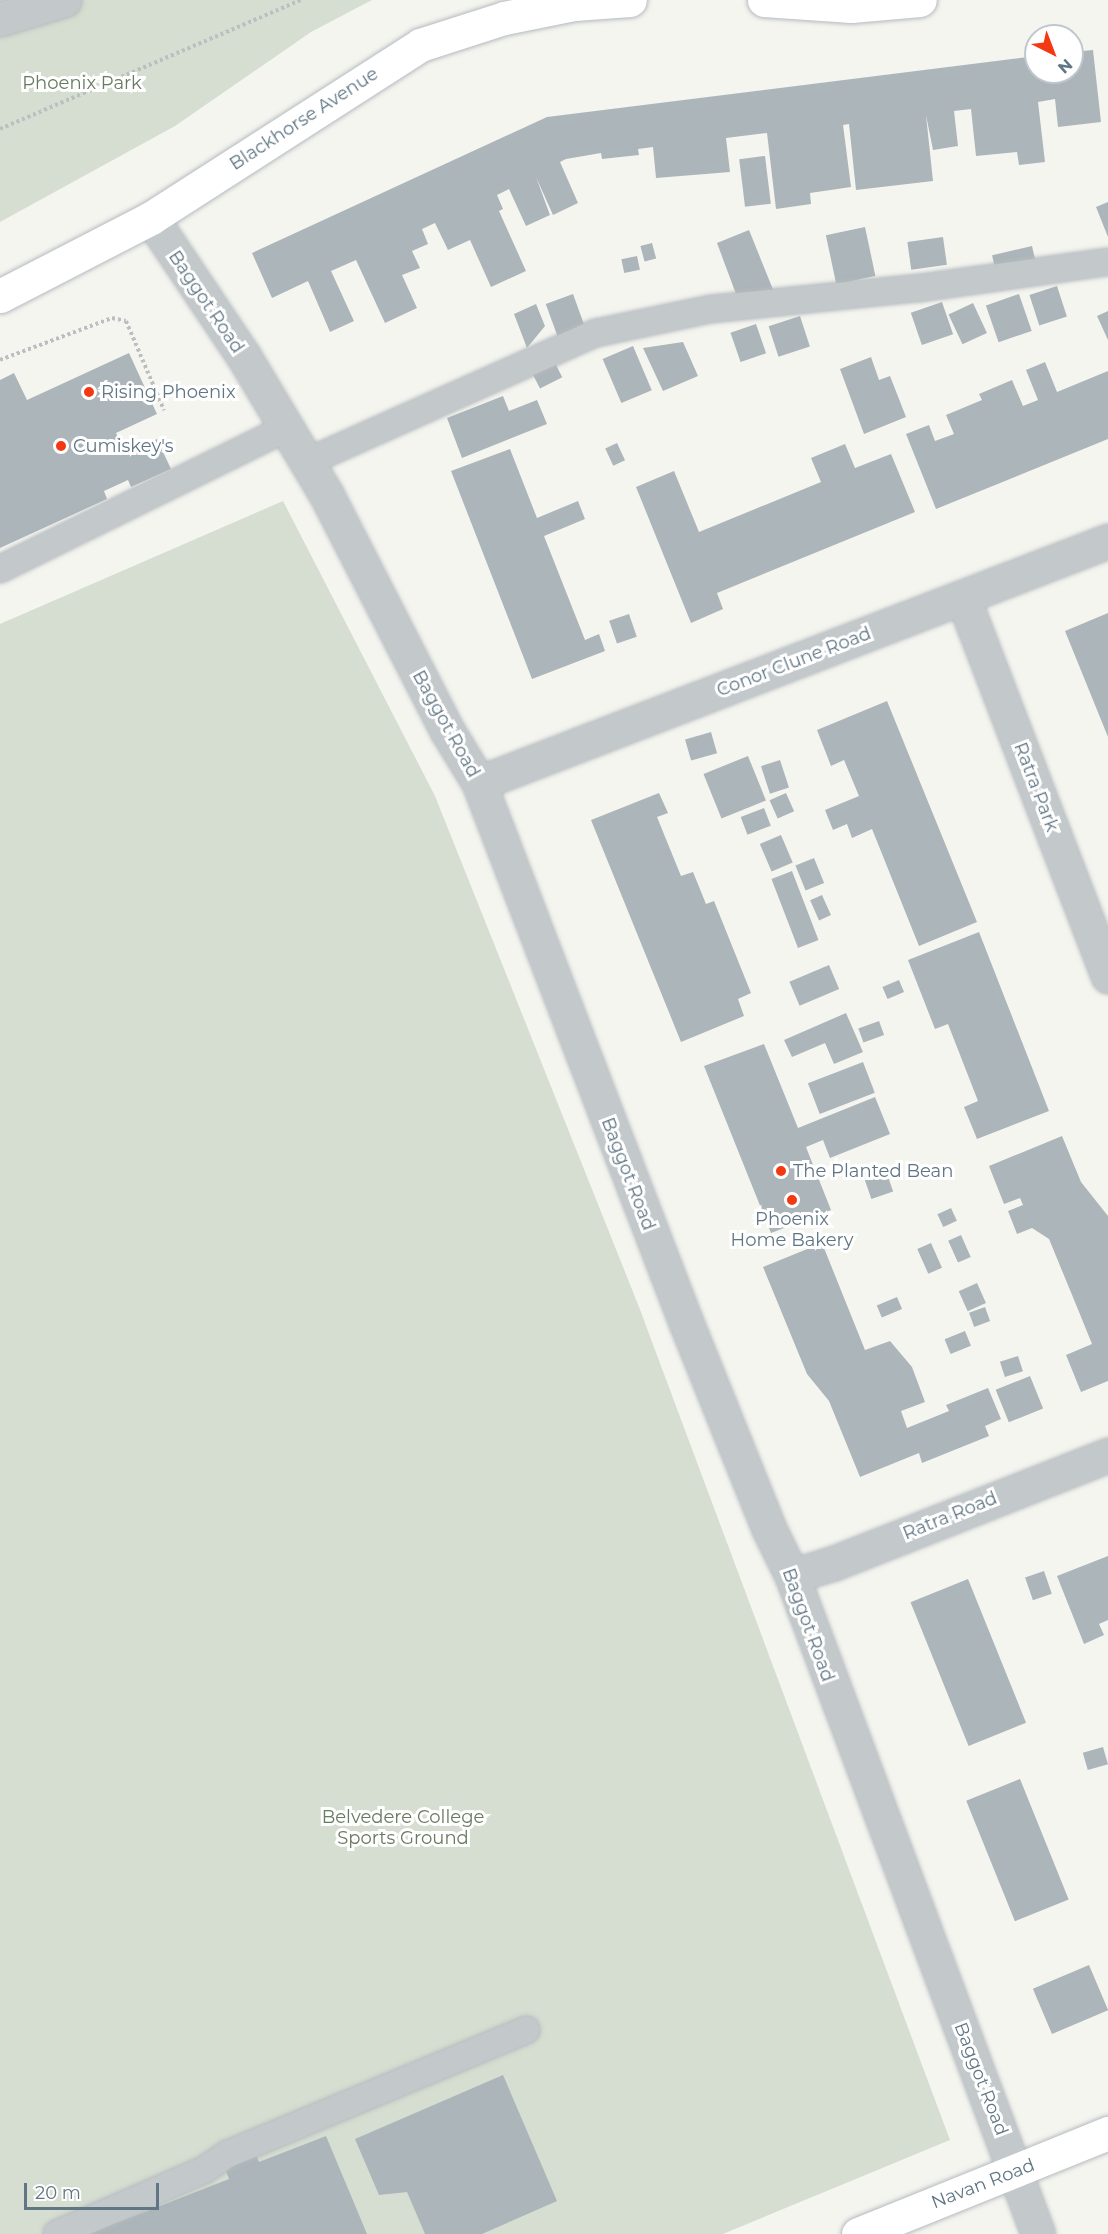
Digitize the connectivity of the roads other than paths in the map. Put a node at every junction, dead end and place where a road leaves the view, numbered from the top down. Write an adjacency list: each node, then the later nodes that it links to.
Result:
1 (64, 0): 5 (street)
2 (630, 0): 6 (main road, Blackhorse Avenue)
3 (764, 0): 4 (main road)
4 (920, 0)
5 (0, 20)
6 (151, 218): 8 (main road, Blackhorse Avenue); 9 (street, Baggot Road)
7 (1107, 262): 10 (lane)
8 (0, 296)
9 (286, 428): 10 (street, Baggot Road); 12 (lane)
10 (307, 462): 14 (street, Baggot Road)
11 (1108, 541): 13 (street, Conor Clune Road)
12 (0, 568)
13 (963, 598): 14 (street, Conor Clune Road); 15 (street, Ratra Park)
14 (479, 783): 17 (street, Baggot Road)
15 (1108, 976)
16 (1108, 1455): 17 (street, Ratra Road)
17 (792, 1576): 20 (street, Baggot Road)
18 (526, 2030): 21 (lane)
19 (1108, 2133): 20 (main road, Navan Road)
20 (1016, 2172): 22 (main road, Navan Road); 23 (street, Baggot Road)
21 (57, 2234)
22 (858, 2234)
23 (1038, 2234)

